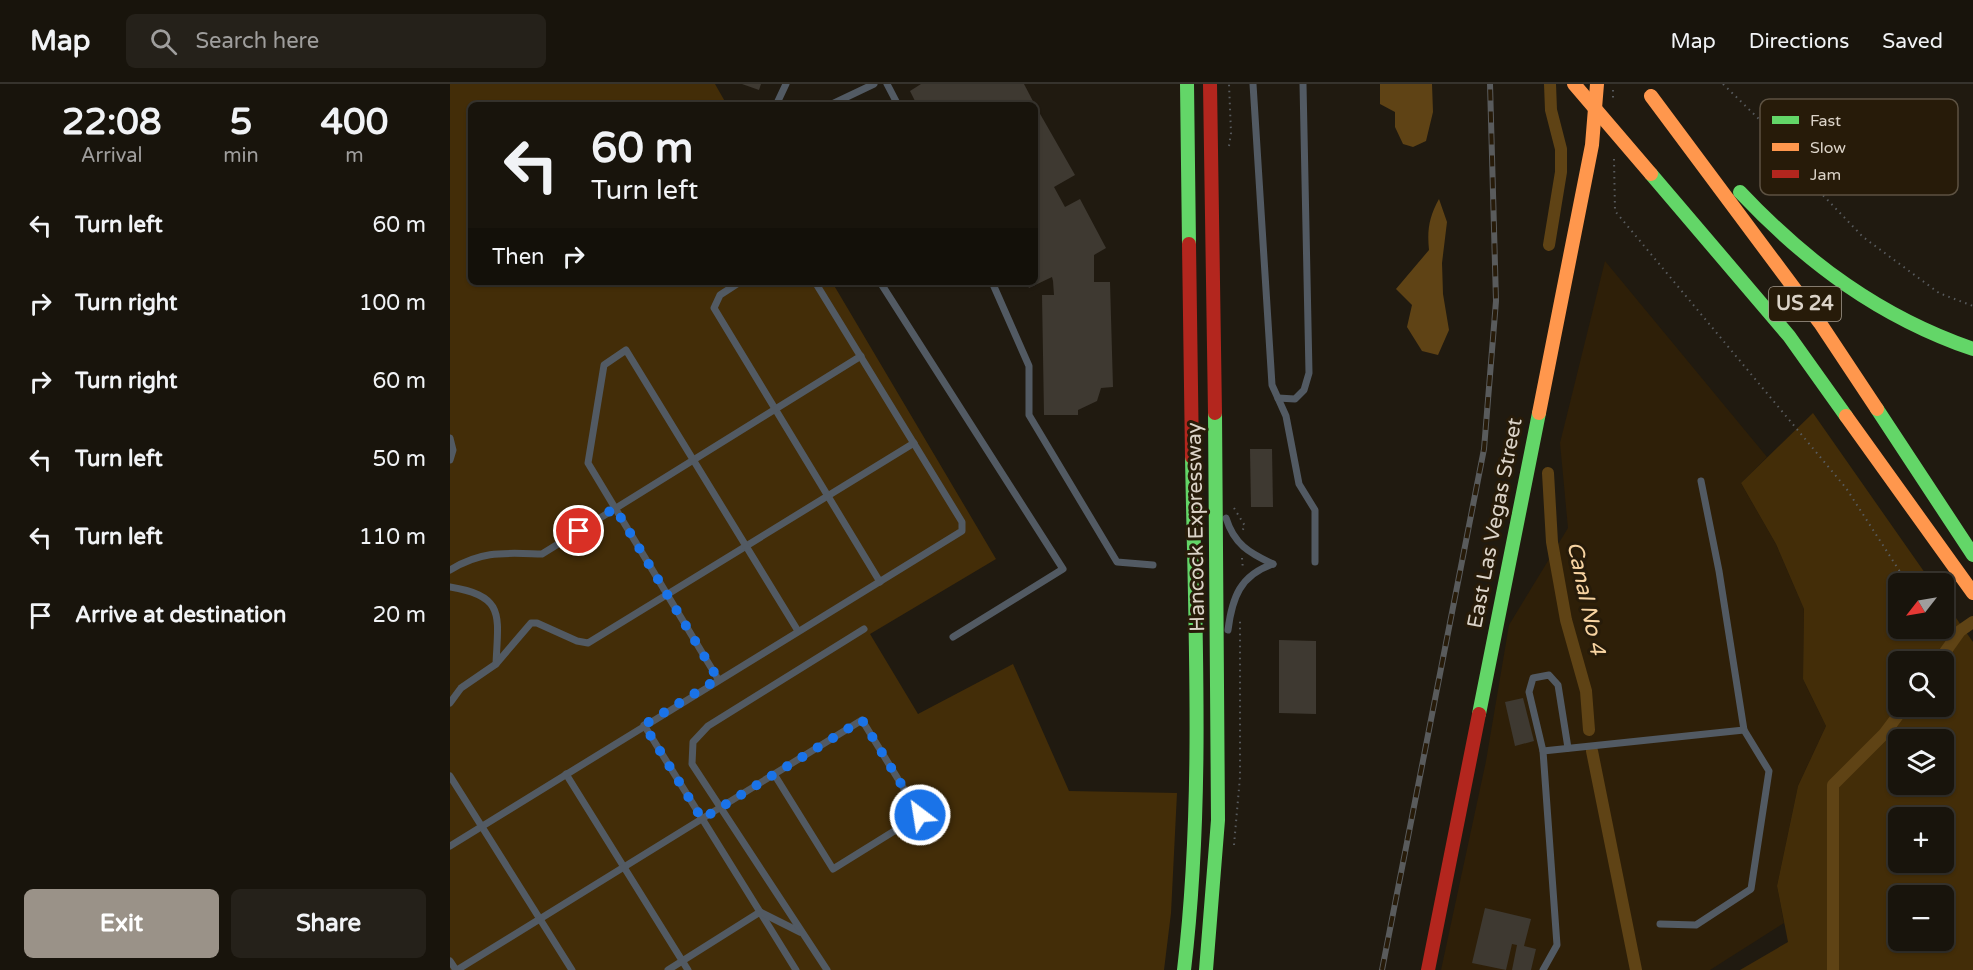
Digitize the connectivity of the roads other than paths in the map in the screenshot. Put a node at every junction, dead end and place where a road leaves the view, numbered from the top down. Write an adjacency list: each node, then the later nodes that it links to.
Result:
1 (786, 84): 13 (lane)
2 (874, 84): 14 (lane)
3 (887, 84): 15 (lane)
4 (1186, 84): 77 (main road, Hancock Expressway)
5 (1210, 84): 16 (main road, Hancock Expressway)
6 (1215, 84): 16 (lane)
7 (1253, 84): 23 (lane)
8 (1303, 84): 23 (lane)
9 (1574, 84): 26 (main road, US 24, bridge)
10 (1597, 84): 79 (main road, East Las Vegas Street)
11 (1641, 84): 12 (main road, US 24)
12 (1651, 96): 21 (main road); 35 (main road, US 24)
13 (779, 102)
14 (836, 102)
15 (896, 102)
16 (1211, 130): 30 (main road, Hancock Expressway)
17 (735, 285): 24 (lane)
18 (817, 285): 22 (lane)
19 (882, 285): 46 (lane)
20 (993, 285): 37 (lane)
21 (1973, 349)
22 (861, 356): 24 (lane); 27 (lane)
23 (1278, 398): 36 (lane)
24 (775, 409): 29 (lane); 32 (lane)
25 (450, 438): 28 (lane)
26 (1863, 439): 41 (main road); 43 (main road, US 24)
27 (914, 443): 32 (lane); 39 (lane)
28 (450, 460)
29 (694, 460): 33 (lane); 33 (lane); 34 (lane)
30 (1217, 479): 47 (lane); 52 (main road, Hancock Expressway)
31 (1701, 481): 54 (lane)
32 (828, 497): 34 (lane); 39 (lane)
33 (615, 508): 38 (lane); 42 (lane)
34 (747, 546): 42 (lane); 45 (lane)
35 (1973, 555)
36 (1315, 562)
37 (1153, 565)
38 (450, 570)
39 (879, 582): 45 (lane)
40 (450, 587): 49 (lane)
41 (1973, 593)
42 (667, 595): 49 (lane); 50 (lane)
43 (1969, 607)
44 (864, 629): 60 (lane)
45 (798, 631): 50 (lane)
46 (953, 637)
47 (1227, 643)
48 (1225, 654): 52 (lane)
49 (496, 664): 51 (lane)
50 (718, 679): 53 (lane)
51 (450, 703)
52 (1218, 711): 78 (main road, Hancock Expressway)
53 (644, 725): 57 (lane); 61 (lane)
54 (1744, 730): 55 (lane); 67 (lane)
55 (1568, 748): 56 (lane); 56 (lane)
56 (1543, 751): 80 (lane)
57 (566, 774): 62 (lane); 64 (lane)
58 (774, 774): 58 (lane); 60 (lane)
59 (450, 776): 62 (lane)
60 (721, 807): 61 (lane); 68 (lane)
61 (702, 819): 64 (lane); 65 (lane)
62 (482, 826): 63 (lane); 66 (lane)
63 (450, 846)
64 (624, 867): 66 (lane); 70 (lane)
65 (760, 912): 68 (lane); 70 (lane); 75 (lane)
66 (540, 919): 71 (lane); 72 (lane)
67 (1660, 924)
68 (803, 933): 76 (lane)
69 (450, 961): 71 (lane)
70 (682, 961): 73 (lane); 74 (lane)
71 (456, 970)
72 (572, 970)
73 (668, 970)
74 (688, 970)
75 (796, 970)
76 (826, 970)
77 (1184, 970)
78 (1206, 970)
79 (1428, 970)
80 (1543, 970)

